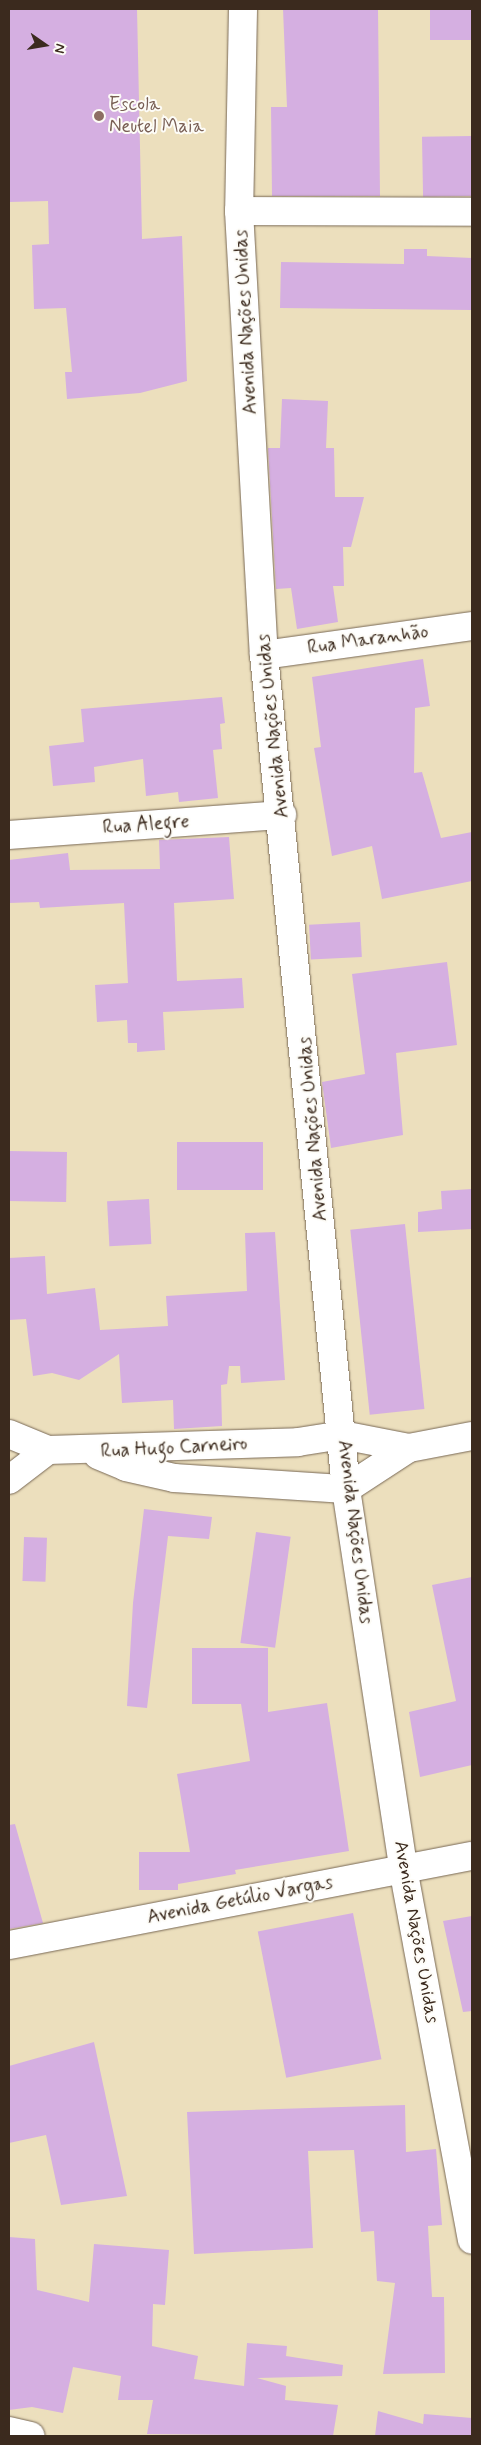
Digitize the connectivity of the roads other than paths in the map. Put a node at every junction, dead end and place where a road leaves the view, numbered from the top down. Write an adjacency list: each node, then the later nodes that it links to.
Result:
1 (243, 9): 2 (street, Avenida Nações Unidas)
2 (239, 211): 3 (street); 5 (street, Avenida Nações Unidas)
3 (472, 212)
4 (472, 626): 5 (street, Rua Maranhão)
5 (264, 655): 6 (street, Avenida Nações Unidas)
6 (282, 815): 7 (street, Rua Alegre); 9 (street, Avenida Nações Unidas)
7 (9, 835)
8 (9, 1434): 12 (street)
9 (342, 1435): 11 (street, Rua Hugo Carneiro); 13 (street, Rua Hugo Carneiro); 15 (street, Avenida Nações Unidas)
10 (472, 1436): 11 (street, Rua Hugo Carneiro)
11 (410, 1448): 15 (street, Rua Hugo Carneiro)
12 (48, 1450): 13 (street); 14 (street)
13 (89, 1451): 15 (street, Rua Hugo Carneiro)
14 (9, 1480)
15 (346, 1489): 17 (street, Avenida Nações Unidas)
16 (472, 1856): 17 (street, Avenida Getúlio Vargas)
17 (404, 1868): 18 (street, Avenida Getúlio Vargas); 19 (street, Avenida Nações Unidas)
18 (9, 1946)
19 (472, 2240)
20 (9, 2431): 21 (street)
21 (30, 2436)

